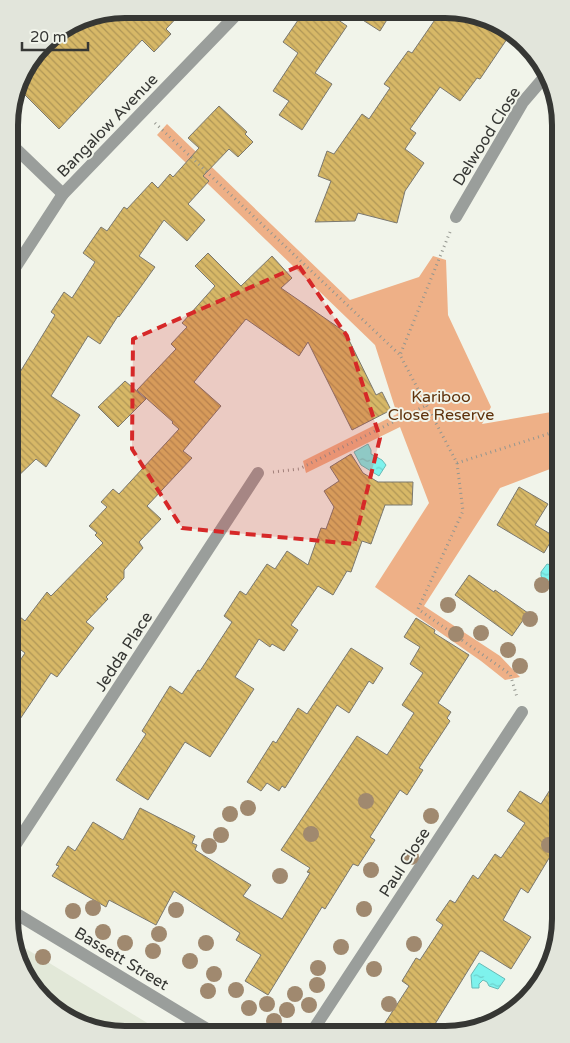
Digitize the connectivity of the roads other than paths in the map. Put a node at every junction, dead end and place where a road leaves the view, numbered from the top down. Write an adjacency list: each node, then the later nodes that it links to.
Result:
1 (228, 18): 4 (street, Bangalow Avenue)
2 (542, 80): 5 (street, Delwood Close)
3 (18, 151): 4 (street)
4 (63, 194): 6 (street, Bangalow Avenue)
5 (456, 217)
6 (18, 263)
7 (258, 473): 9 (street, Jedda Place)
8 (522, 712): 12 (street, Paul Close)
9 (18, 841)
10 (18, 914): 11 (street, Bassett Street)
11 (202, 1026)
12 (316, 1026)

